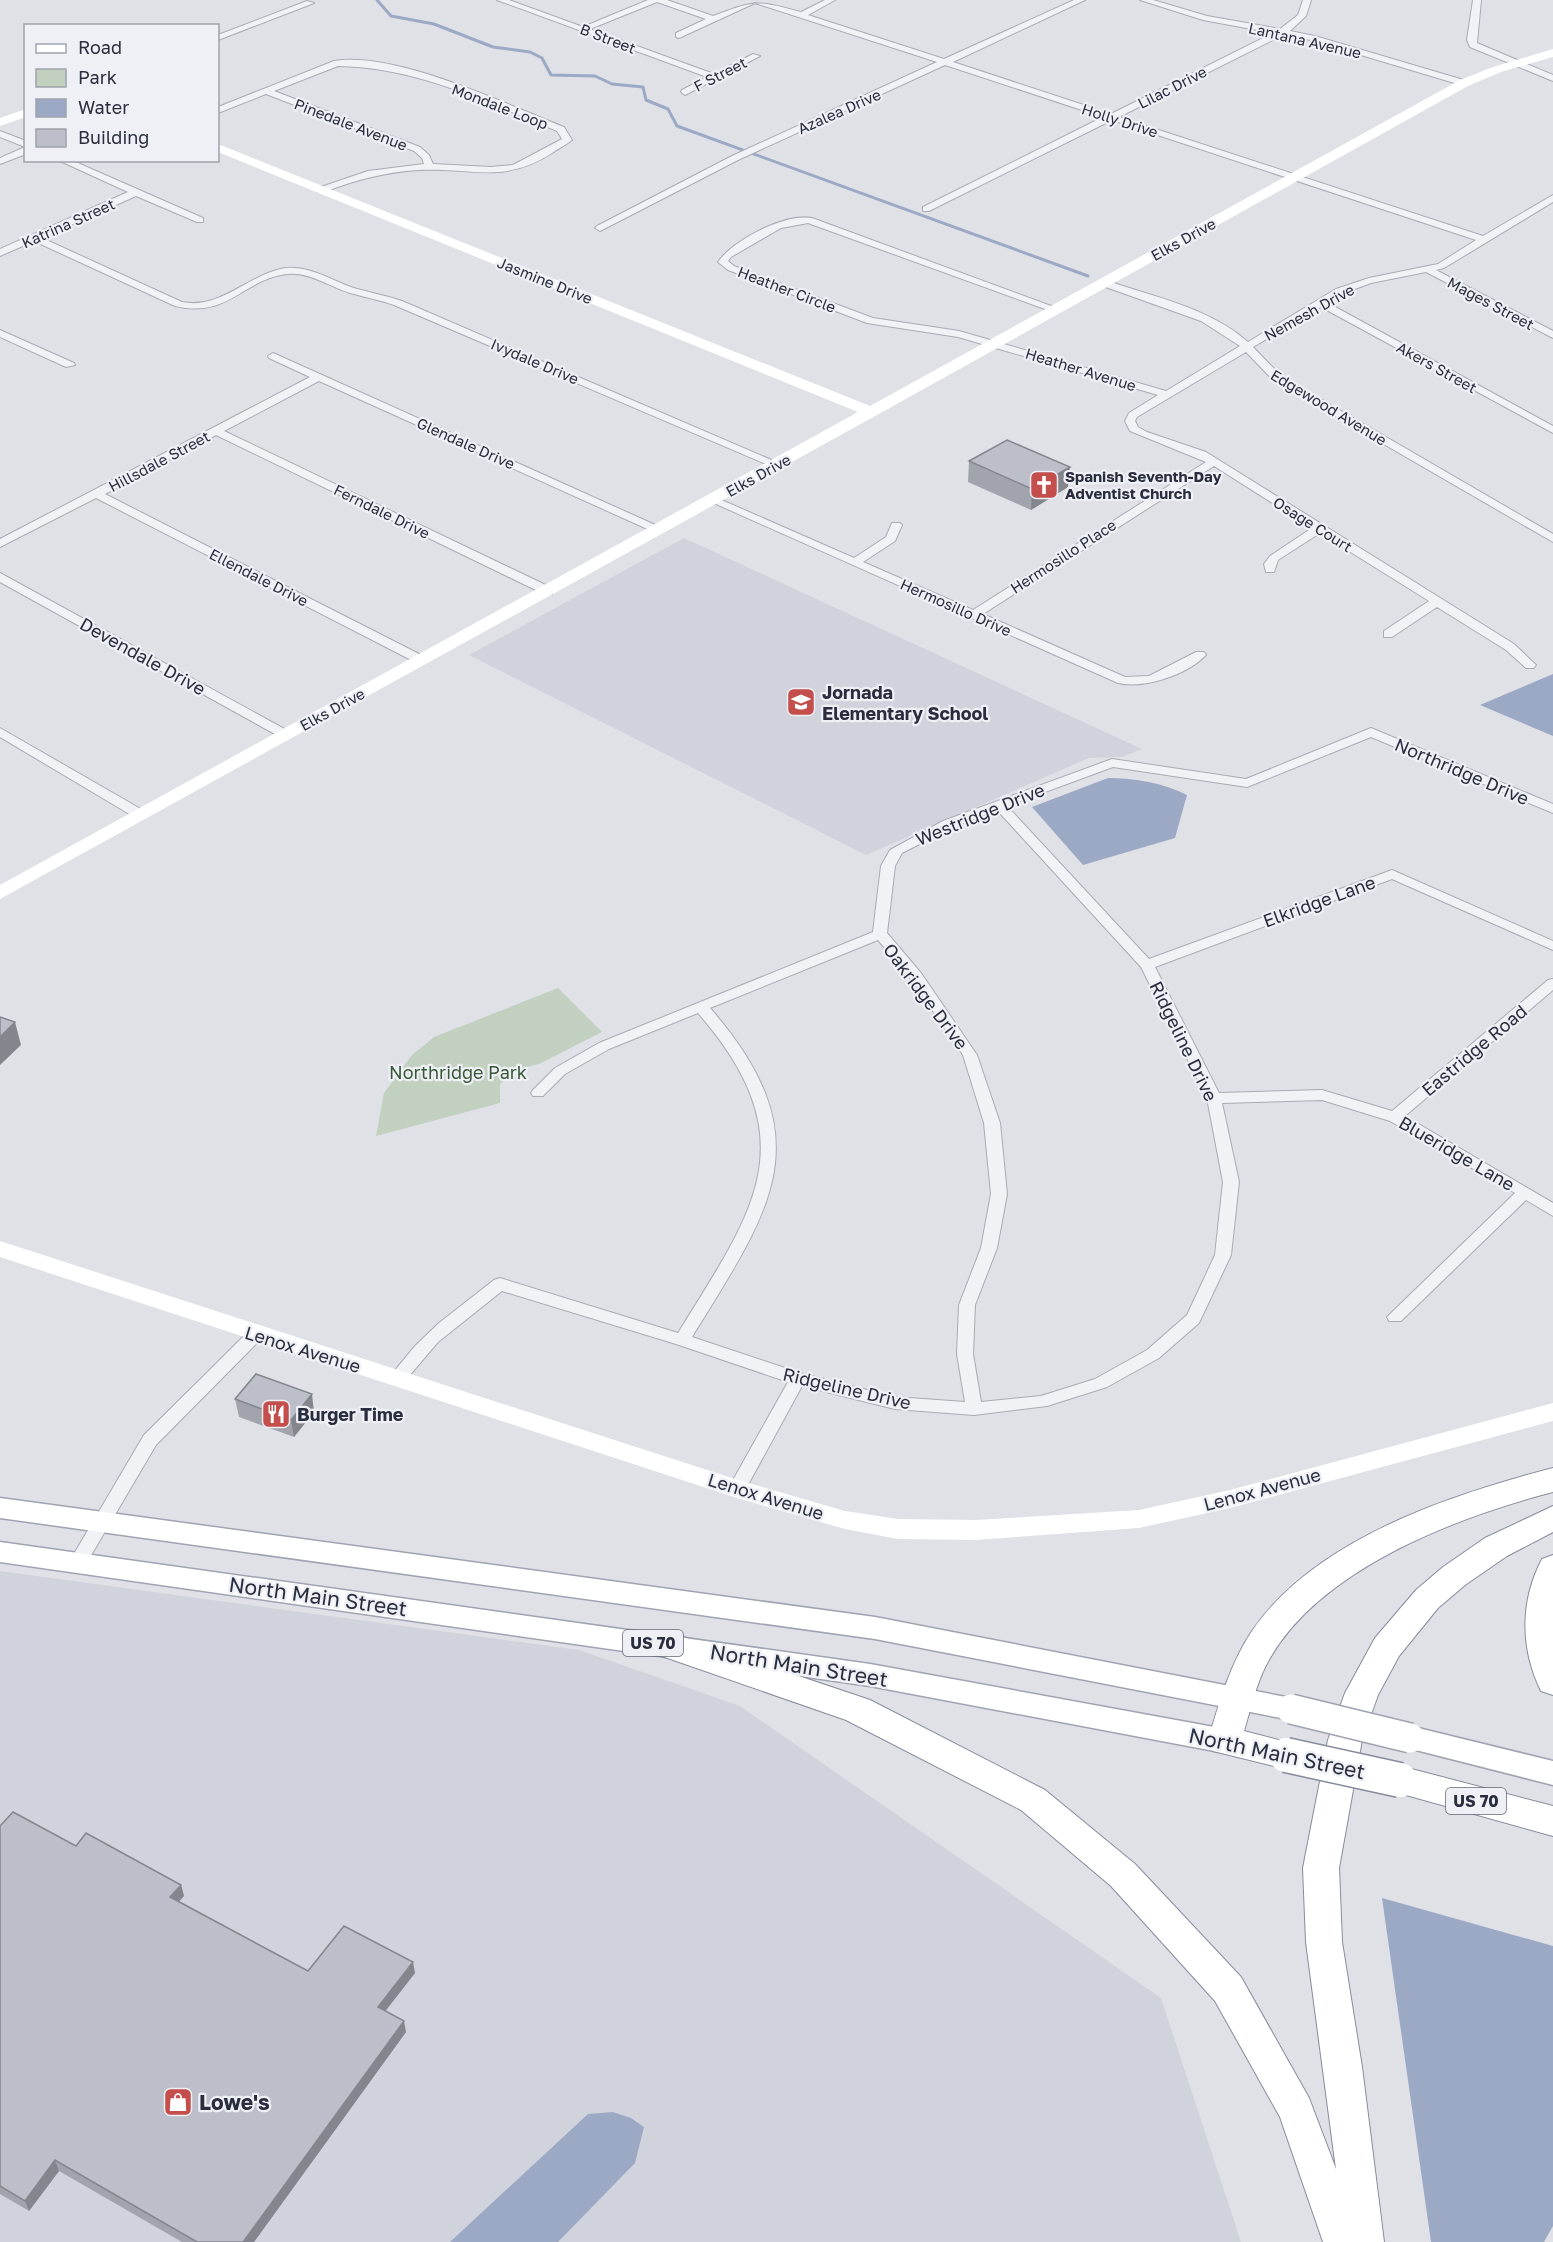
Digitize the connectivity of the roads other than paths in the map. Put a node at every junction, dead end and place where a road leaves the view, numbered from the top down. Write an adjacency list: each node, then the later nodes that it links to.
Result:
1 (501, 0): 12 (street, B Street)
2 (657, 0): 11 (street); 12 (street)
3 (755, 0): 10 (street, Holly Drive); 11 (street)
4 (831, 0): 10 (street)
5 (1081, 0): 19 (street, Azalea Drive)
6 (1144, 0): 13 (street, Lantana Avenue)
7 (1307, 0): 13 (street, Lilac Drive)
8 (1477, 0): 20 (street)
9 (310, 3): 15 (street)
10 (801, 15): 19 (street, Holly Drive)
11 (713, 19): 14 (street)
12 (584, 29): 21 (street, B Street)
13 (1282, 32): 23 (street, Lantana Avenue); 28 (street, Lilac Drive)
14 (679, 35)
15 (219, 38)
16 (1553, 44): 20 (main road, Elks Drive)
17 (1553, 53): 20 (main road, Elks Drive)
18 (756, 56): 21 (street, F Street)
19 (945, 62): 28 (street, Holly Drive); 43 (street, Azalea Drive)
20 (1516, 62): 22 (street); 23 (main road, Elks Drive)
21 (714, 77): 25 (street, F Street)
22 (1553, 78)
23 (1464, 83): 37 (main road, Elks Drive)
24 (265, 91): 26 (street, Mondale Loop); 36 (street, Pinedale Avenue); 36 (street, Mondale Loop)
25 (685, 92)
26 (219, 110)
27 (24, 114): 29 (main road)
28 (1110, 117): 37 (street, Holly Drive); 41 (street, Lilac Drive)
29 (0, 122)
30 (0, 134): 31 (street)
31 (24, 143)
32 (219, 148): 38 (main road, Jasmine Drive)
33 (24, 151): 34 (street)
34 (0, 161)
35 (67, 162): 39 (street)
36 (429, 166): 38 (street, Mondale Loop)
37 (1295, 178): 45 (street, Holly Drive); 48 (main road, Elks Drive)
38 (321, 190): 59 (main road, Jasmine Drive)
39 (136, 192): 42 (street); 44 (street, Katrina Street)
40 (1553, 198): 45 (street, Nemesh Drive)
41 (926, 209)
42 (200, 220)
43 (600, 228)
44 (34, 238): 46 (street, Katrina Street); 63 (street, Ivydale Drive)
45 (1485, 240): 47 (street, Nemesh Drive)
46 (0, 253)
47 (1429, 270): 49 (street, Nemesh Drive); 52 (street, Mages Street)
48 (1104, 283): 50 (main road, Elks Drive); 54 (street, Edgewood Avenue)
49 (1321, 303): 54 (street, Nemesh Drive); 60 (street, Akers Street)
50 (1057, 310): 53 (main road, Elks Drive); 53 (street, Heather Circle)
51 (0, 333): 56 (street)
52 (1553, 335)
53 (994, 344): 58 (street, Heather Avenue); 59 (main road, Elks Drive)
54 (1247, 347): 58 (street, Nemesh Drive); 69 (street, Edgewood Avenue)
55 (273, 356): 57 (street, Glendale Drive)
56 (70, 365)
57 (318, 377): 61 (street, Hillsdale Street); 68 (street, Glendale Drive)
58 (1168, 395): 62 (street, Osage Court)
59 (872, 412): 63 (main road, Elks Drive)
60 (1553, 430)
61 (216, 431): 64 (street, Hillsdale Street); 74 (street, Ferndale Drive)
62 (1214, 462): 67 (street, Osage Court); 76 (street, Hermosillo Place)
63 (777, 465): 65 (main road, Elks Drive)
64 (97, 494): 70 (street, Hillsdale Street); 79 (street, Ellendale Drive)
65 (713, 500): 68 (main road, Elks Drive); 71 (street, Hermosillo Drive)
66 (896, 525): 71 (street)
67 (1320, 528): 72 (street); 75 (street, Osage Court)
68 (658, 530): 74 (main road, Elks Drive)
69 (1553, 539)
70 (0, 544)
71 (855, 562): 76 (street, Hermosillo Drive)
72 (1270, 570)
73 (0, 578): 83 (street, Devendale Drive)
74 (548, 591): 79 (main road, Elks Drive)
75 (1437, 602): 77 (street); 80 (street, Osage Court)
76 (974, 615): 78 (street, Hermosillo Drive)
77 (1388, 634)
78 (1200, 655)
79 (421, 660): 83 (main road, Elks Drive)
80 (1530, 665)
81 (0, 732): 86 (street)
82 (1371, 732): 84 (street, Westridge Drive); 85 (street, Northridge Drive)
83 (286, 735): 86 (main road, Elks Drive)
84 (998, 804): 88 (street, Westridge Drive); 90 (street, Ridgeline Drive)
85 (1553, 809)
86 (141, 815): 87 (main road, Elks Drive)
87 (0, 893)
88 (880, 934): 92 (street); 104 (street, Oakridge Drive)
89 (1553, 946): 90 (street, Elkridge Lane)
90 (1147, 965): 94 (street, Ridgeline Drive)
91 (1553, 983): 95 (street, Eastridge Road)
92 (700, 1007): 93 (street); 101 (street)
93 (538, 1093)
94 (1214, 1098): 95 (street, Blueridge Lane); 104 (street, Ridgeline Drive)
95 (1395, 1117): 96 (street, Blueridge Lane)
96 (1525, 1192): 97 (street, Blueridge Lane); 99 (street)
97 (1553, 1211)
98 (0, 1249): 100 (main road, Lenox Avenue)
99 (1395, 1317)
100 (256, 1334): 102 (main road, Lenox Avenue); 110 (street)
101 (682, 1340): 102 (street, Ridgeline Drive); 103 (street, Ridgeline Drive)
102 (398, 1378): 107 (main road, Lenox Avenue)
103 (798, 1379): 104 (street, Ridgeline Drive); 107 (street)
104 (974, 1409)
105 (1553, 1412): 107 (main road, Lenox Avenue)
106 (1553, 1480): 116 (highway)
107 (737, 1489)
108 (0, 1508): 110 (main road, US 70)
109 (1553, 1518): 121 (highway)
110 (104, 1521): 112 (street); 116 (main road, US 70)
111 (0, 1552): 112 (main road, North Main Street / US 70)
112 (77, 1564): 114 (main road, North Main Street / US 70)
113 (1553, 1568): 115 (highway)
114 (668, 1645): 117 (main road, North Main Street / US 70); 120 (highway)
115 (1553, 1681)
116 (1237, 1697): 117 (highway); 118 (main road, US 70, bridge)
117 (1225, 1741): 119 (highway, North Main Street / US 70, bridge)
118 (1553, 1773)
119 (1553, 1821)
120 (1343, 2242)
121 (1364, 2242)

